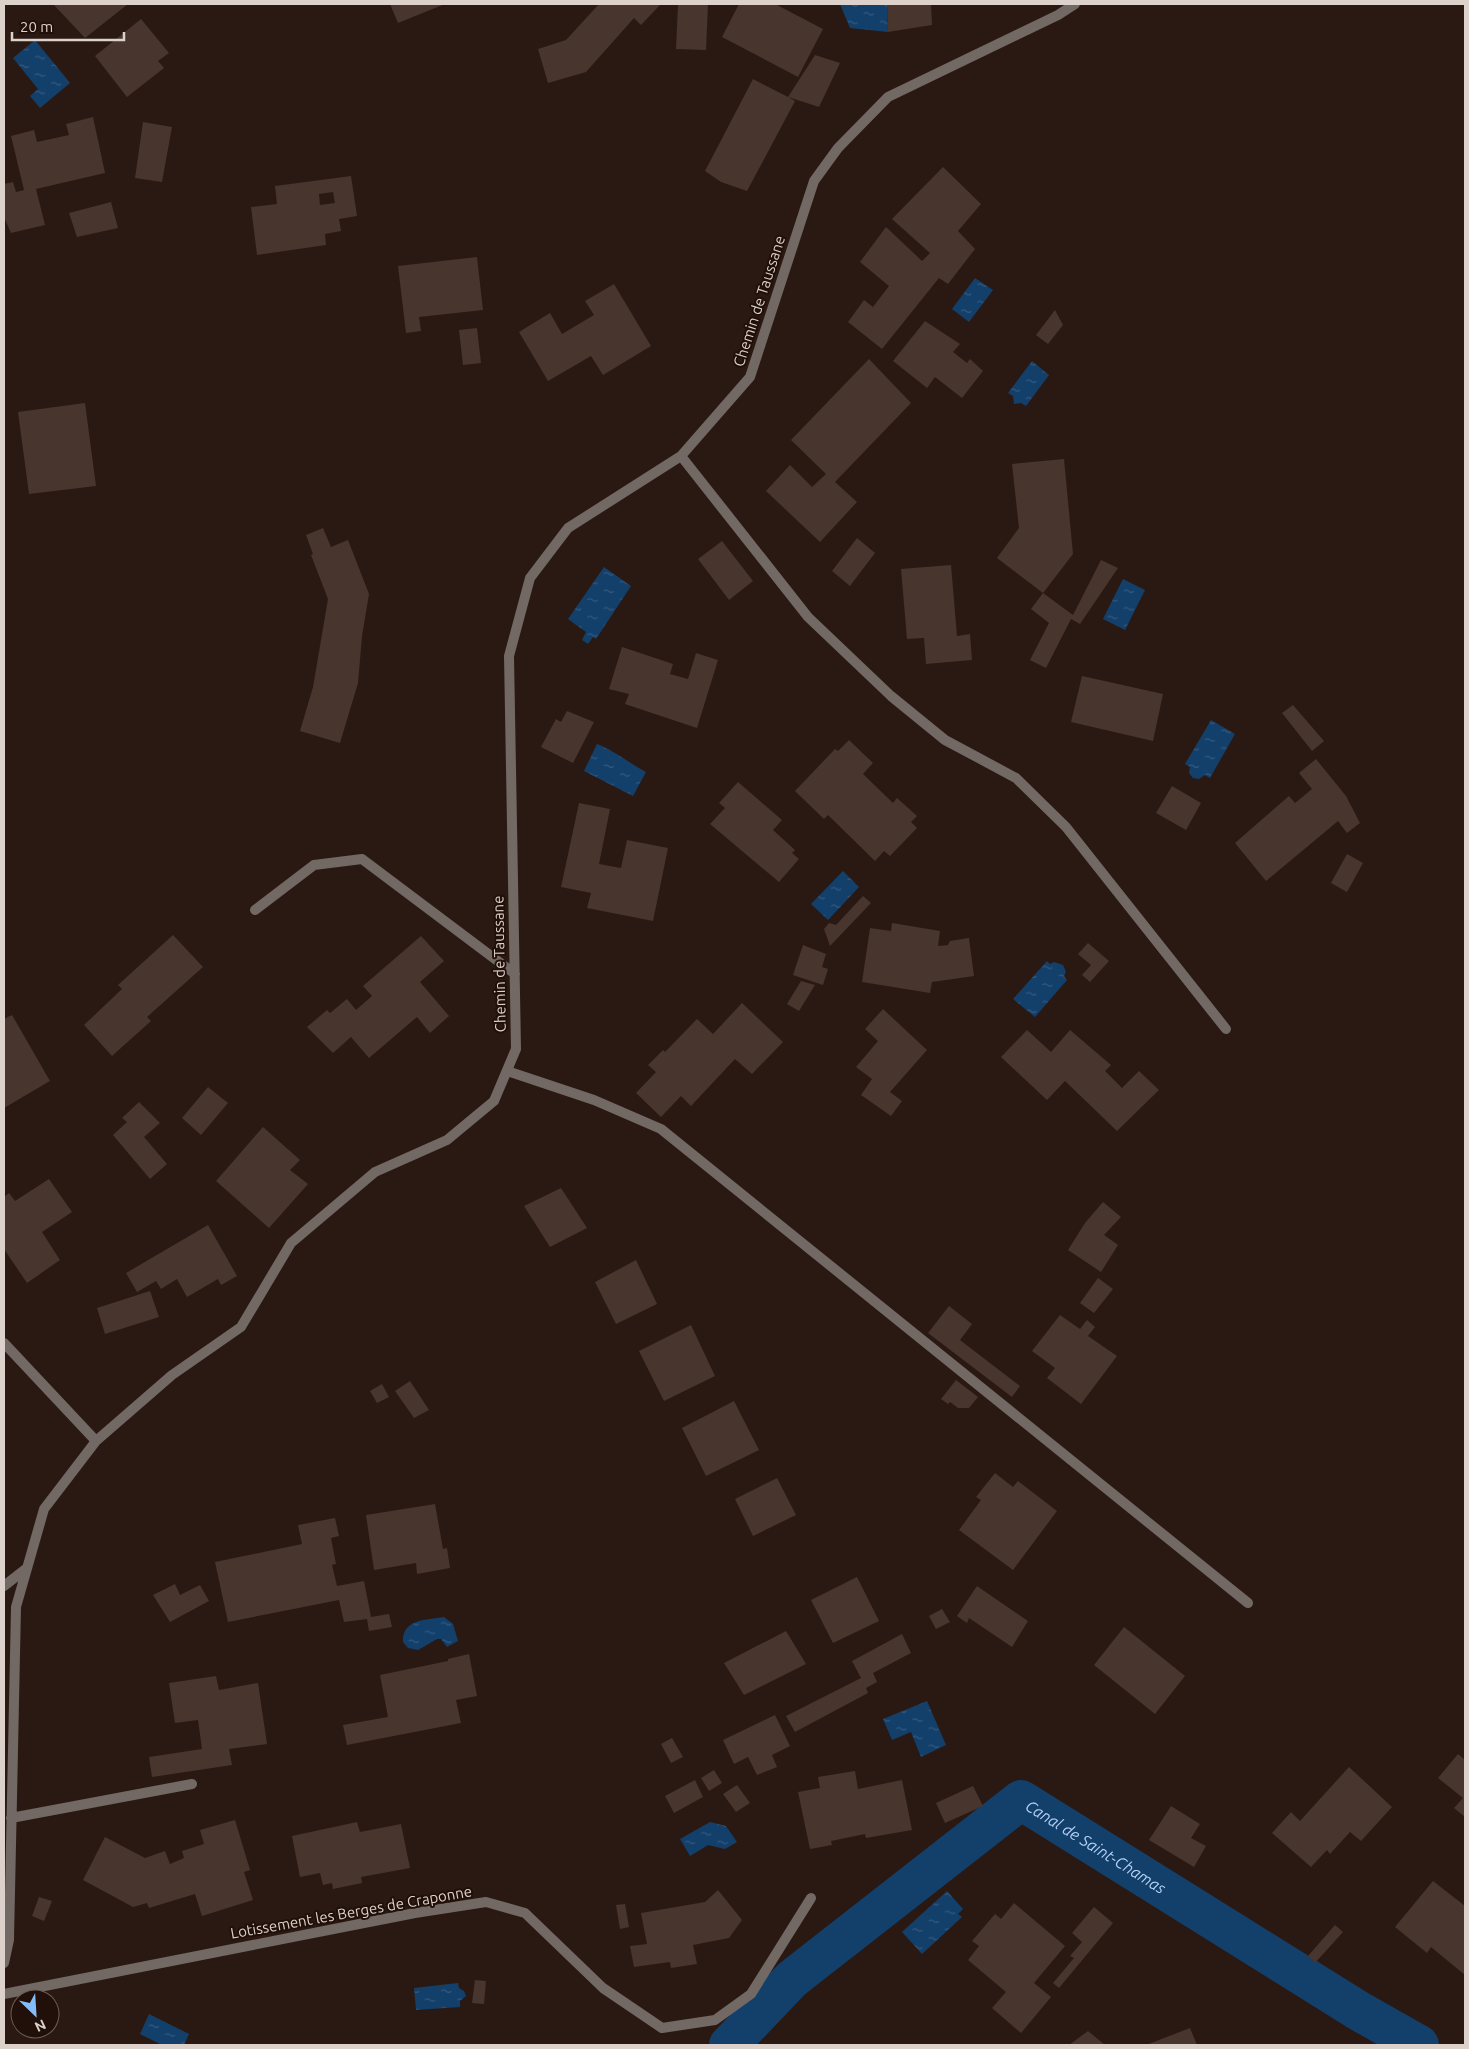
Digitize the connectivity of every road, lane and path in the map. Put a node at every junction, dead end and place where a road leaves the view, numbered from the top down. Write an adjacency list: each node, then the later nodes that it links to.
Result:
1 (1075, 4): 2 (street, Chemin de Taussane)
2 (681, 456): 4 (street, Chemin de Taussane); 5 (street)
3 (255, 910): 4 (street)
4 (515, 974): 6 (street, Chemin de Taussane)
5 (1226, 1029)
6 (507, 1071): 8 (street, Chemin de Taussane); 11 (street)
7 (4, 1343): 8 (street)
8 (96, 1441): 9 (street, Chemin de Taussane)
9 (27, 1568): 10 (street); 13 (street, Chemin de Taussane)
10 (4, 1586)
11 (1248, 1603)
12 (192, 1784): 13 (street)
13 (11, 1818): 15 (street, Chemin de Taussane)
14 (811, 1898): 16 (street, Lotissement les Berges de Craponne)
15 (4, 1962)
16 (4, 1994)

